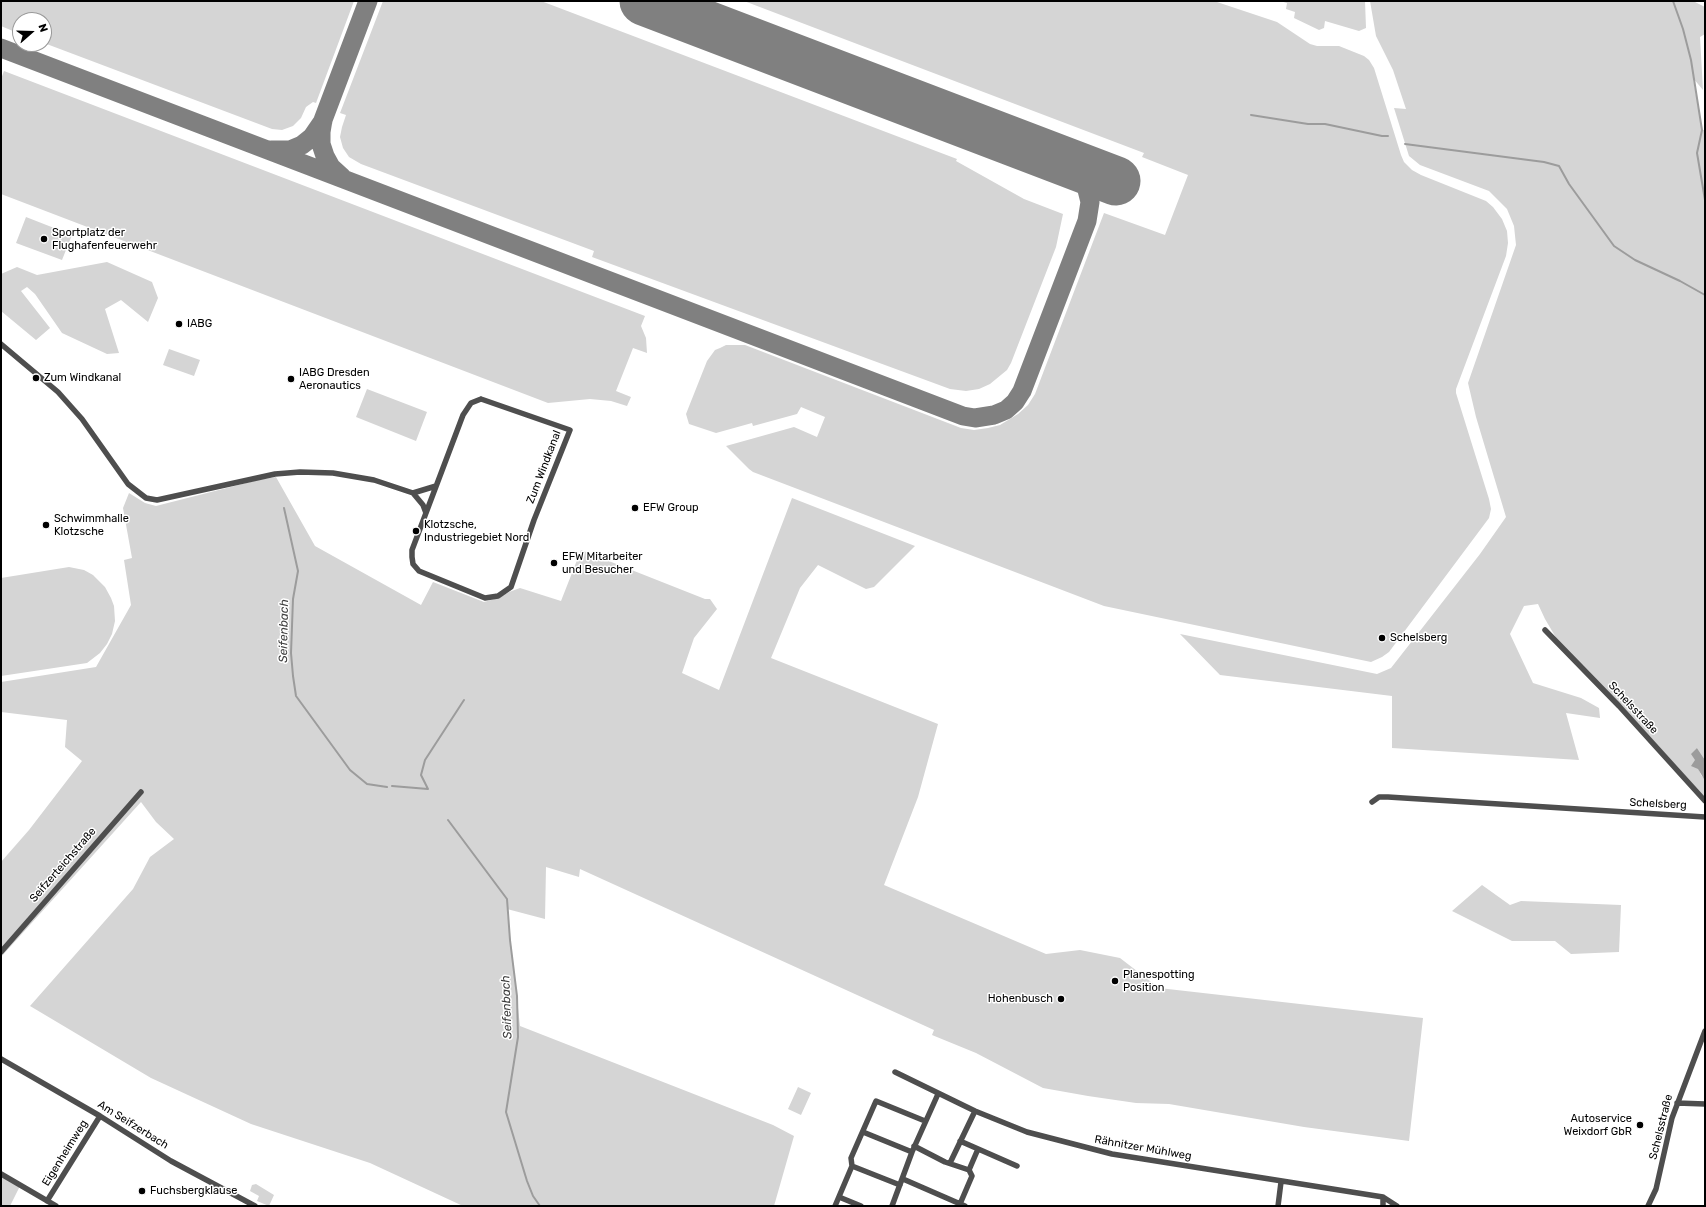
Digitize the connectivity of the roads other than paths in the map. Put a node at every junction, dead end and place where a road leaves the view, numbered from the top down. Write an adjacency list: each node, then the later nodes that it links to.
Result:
1 (1, 344): 3 (street)
2 (436, 486): 3 (street); 4 (street, Zum Windkanal); 4 (street, Zum Windkanal)
3 (413, 493): 4 (street)
4 (426, 513)
5 (1545, 630): 7 (street, Schelsstraße)
6 (141, 792): 10 (street, Seifzerteichstraße)
7 (1705, 801)
8 (1372, 802): 9 (street, Schelsberg)
9 (1705, 817)
10 (1, 952)
11 (1705, 1031): 15 (street, Schelsstraße)
12 (1, 1059): 18 (street, Am Seifzerbach)
13 (895, 1072): 14 (street, Rähnitzer Mühlweg)
14 (938, 1094): 17 (street, Rähnitzer Mühlweg); 19 (street)
15 (1677, 1103): 16 (street); 44 (street, Schelsstraße)
16 (1705, 1104)
17 (975, 1111): 21 (street); 31 (street, Rähnitzer Mühlweg)
18 (100, 1116): 34 (street, Eigenheimweg); 37 (street, Am Seifzerbach)
19 (926, 1121): 20 (street); 22 (street)
20 (863, 1132): 24 (street); 26 (street)
21 (960, 1141): 23 (street); 25 (street)
22 (914, 1146): 24 (street); 25 (street)
23 (978, 1149): 27 (street); 28 (street)
24 (912, 1152): 30 (street)
25 (950, 1163): 28 (street)
26 (852, 1166): 30 (street); 32 (street)
27 (1017, 1166)
28 (969, 1170): 35 (street)
29 (1, 1174): 34 (street)
30 (901, 1182): 35 (street); 40 (street)
31 (1281, 1182): 33 (street, Rähnitzer Mühlweg); 41 (street)
32 (839, 1197): 38 (street); 39 (street)
33 (1383, 1197): 42 (street); 43 (street, Rähnitzer Mühlweg)
34 (47, 1201): 36 (street)
35 (963, 1205)
36 (56, 1206)
37 (255, 1206)
38 (835, 1206)
39 (861, 1206)
40 (892, 1206)
41 (1278, 1206)
42 (1383, 1206)
43 (1397, 1206)
44 (1648, 1206)

